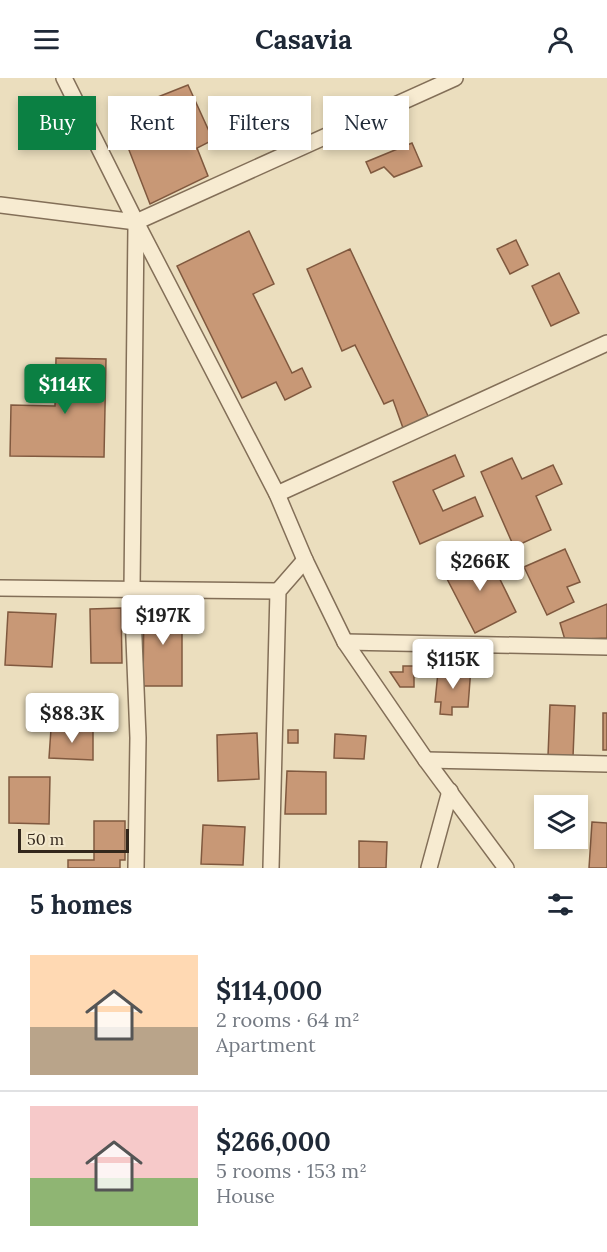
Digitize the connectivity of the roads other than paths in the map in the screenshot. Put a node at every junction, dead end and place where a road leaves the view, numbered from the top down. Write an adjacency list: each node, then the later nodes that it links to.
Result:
1 (64, 78): 5 (street)
2 (455, 78): 5 (street)
3 (0, 204): 4 (street); 5 (street)
4 (0, 216)
5 (136, 222): 7 (street); 10 (street)
6 (607, 342): 7 (street)
7 (277, 494): 8 (street)
8 (305, 560): 11 (street); 12 (street)
9 (0, 588): 10 (street)
10 (132, 589): 11 (street); 17 (street)
11 (278, 591): 18 (street)
12 (345, 642): 13 (street); 14 (street)
13 (607, 647)
14 (426, 760): 15 (street); 16 (street)
15 (607, 764)
16 (450, 791): 19 (street); 20 (street)
17 (136, 868)
18 (271, 868)
19 (429, 868)
20 (506, 868)

